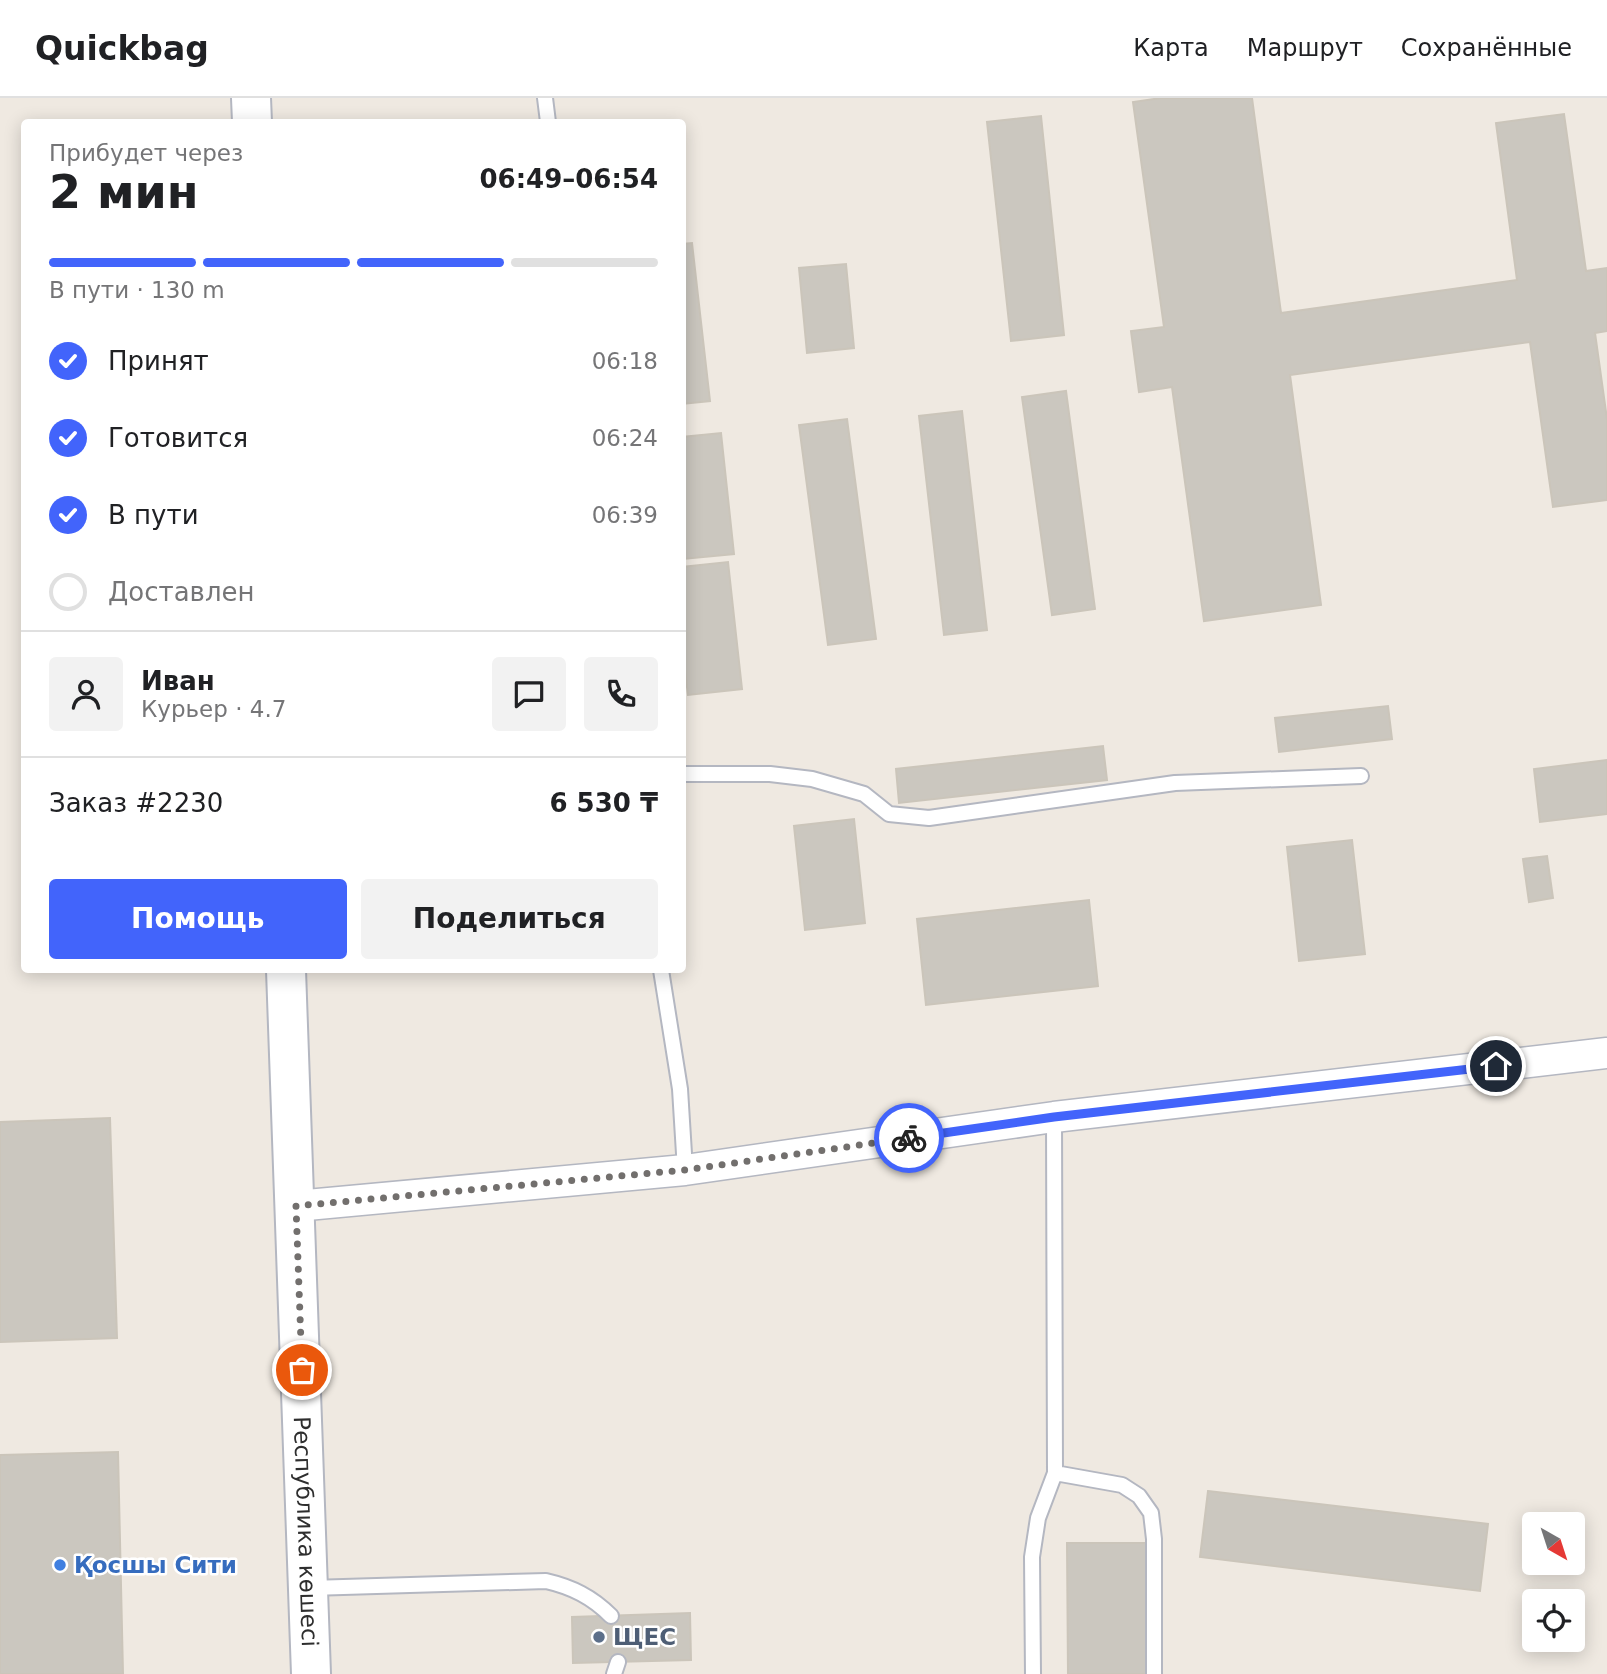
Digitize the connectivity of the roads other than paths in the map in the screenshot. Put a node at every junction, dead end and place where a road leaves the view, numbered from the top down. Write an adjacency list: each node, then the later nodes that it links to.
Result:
1 (251, 98): 2 (lane); 4 (main road)
2 (262, 98)
3 (545, 98): 5 (lane)
4 (252, 119)
5 (548, 119)
6 (686, 774): 7 (lane)
7 (1361, 776)
8 (286, 973): 13 (main road, Республика көшесі)
9 (662, 973): 12 (lane)
10 (1607, 1053): 11 (street)
11 (1054, 1117): 12 (street); 14 (lane)
12 (685, 1170): 13 (street)
13 (296, 1206): 15 (main road, Республика көшесі)
14 (1055, 1473): 18 (lane); 19 (lane)
15 (309, 1588): 16 (lane); 17 (main road, Республика көшесі)
16 (611, 1616)
17 (312, 1674)
18 (1033, 1674)
19 (1154, 1674)

